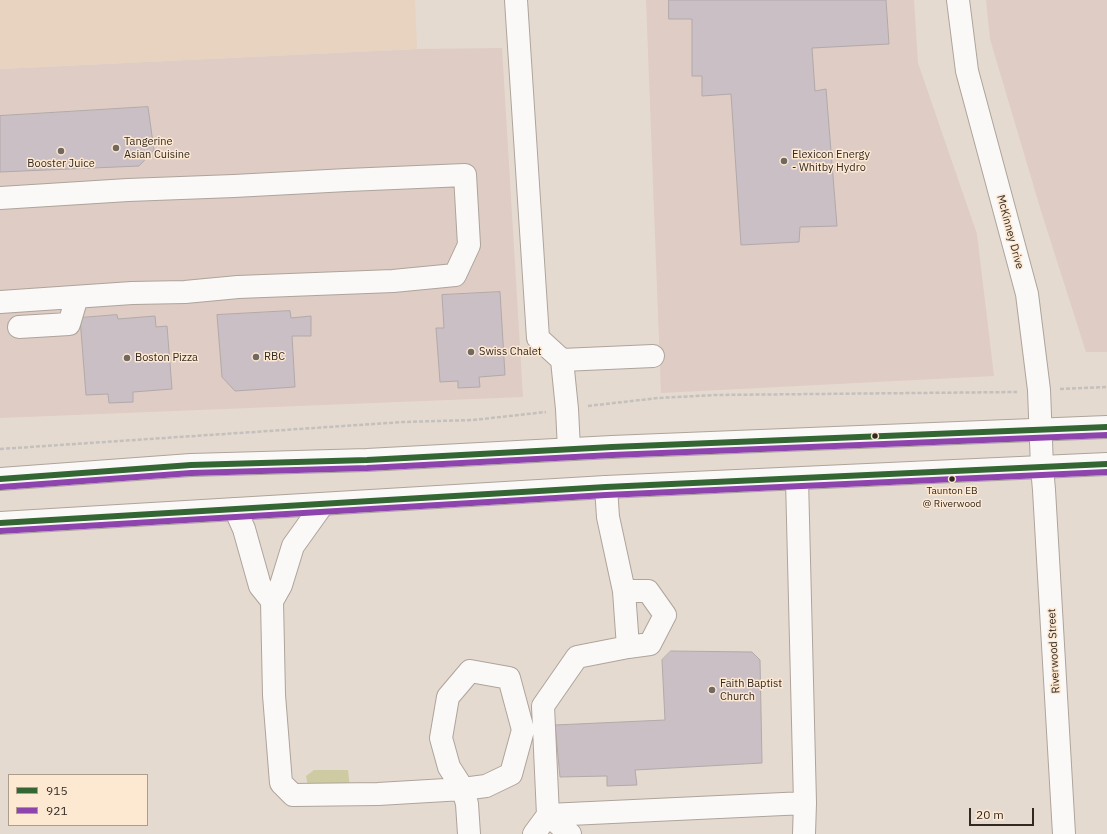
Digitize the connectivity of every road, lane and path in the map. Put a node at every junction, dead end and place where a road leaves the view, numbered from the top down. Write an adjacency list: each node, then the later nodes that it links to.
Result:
1 (516, 0): 8 (main road)
2 (958, 0): 12 (main road, McKinney Drive)
3 (0, 198): 4 (main road)
4 (77, 297): 5 (main road); 6 (main road)
5 (0, 302)
6 (19, 327)
7 (653, 356): 8 (main road)
8 (562, 360): 10 (main road)
9 (1010, 393): 10 (path)
10 (567, 409): 13 (path); 14 (main road)
11 (1107, 427): 12 (main road)
12 (1040, 430): 14 (main road); 16 (main road, McKinney Drive)
13 (0, 449)
14 (569, 449): 17 (main road)
15 (1107, 464): 16 (main road)
16 (1042, 467): 18 (main road); 33 (main road, Riverwood Street)
17 (0, 479)
18 (797, 479): 19 (main road); 27 (main road)
19 (606, 487): 20 (main road); 23 (main road)
20 (323, 504): 21 (main road); 24 (main road)
21 (235, 509): 22 (main road); 24 (main road)
22 (0, 523)
23 (624, 591): 25 (main road); 25 (main road)
24 (272, 601): 26 (main road)
25 (628, 647): 28 (main road)
26 (463, 789): 26 (main road); 29 (main road)
27 (805, 803): 28 (main road); 32 (main road)
28 (548, 815): 30 (main road); 31 (main road)
29 (470, 834)
30 (534, 834)
31 (570, 834)
32 (804, 834)
33 (1064, 834)

